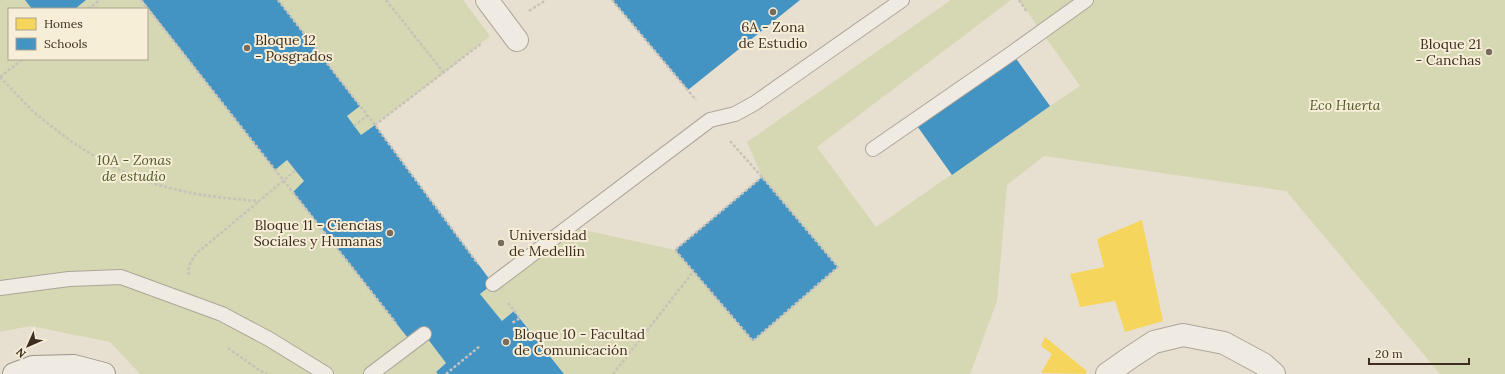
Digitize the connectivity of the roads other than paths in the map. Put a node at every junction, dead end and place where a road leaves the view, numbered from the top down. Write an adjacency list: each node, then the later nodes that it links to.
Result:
1 (487, 0): 4 (street)
2 (902, 0): 6 (lane)
3 (1086, 0): 5 (lane)
4 (517, 40)
5 (873, 149)
6 (492, 284)
7 (0, 288): 12 (lane)
8 (424, 334): 13 (lane)
9 (1268, 369): 14 (street)
10 (14, 374): 11 (street)
11 (104, 374)
12 (326, 374)
13 (371, 374)
14 (1107, 374)

